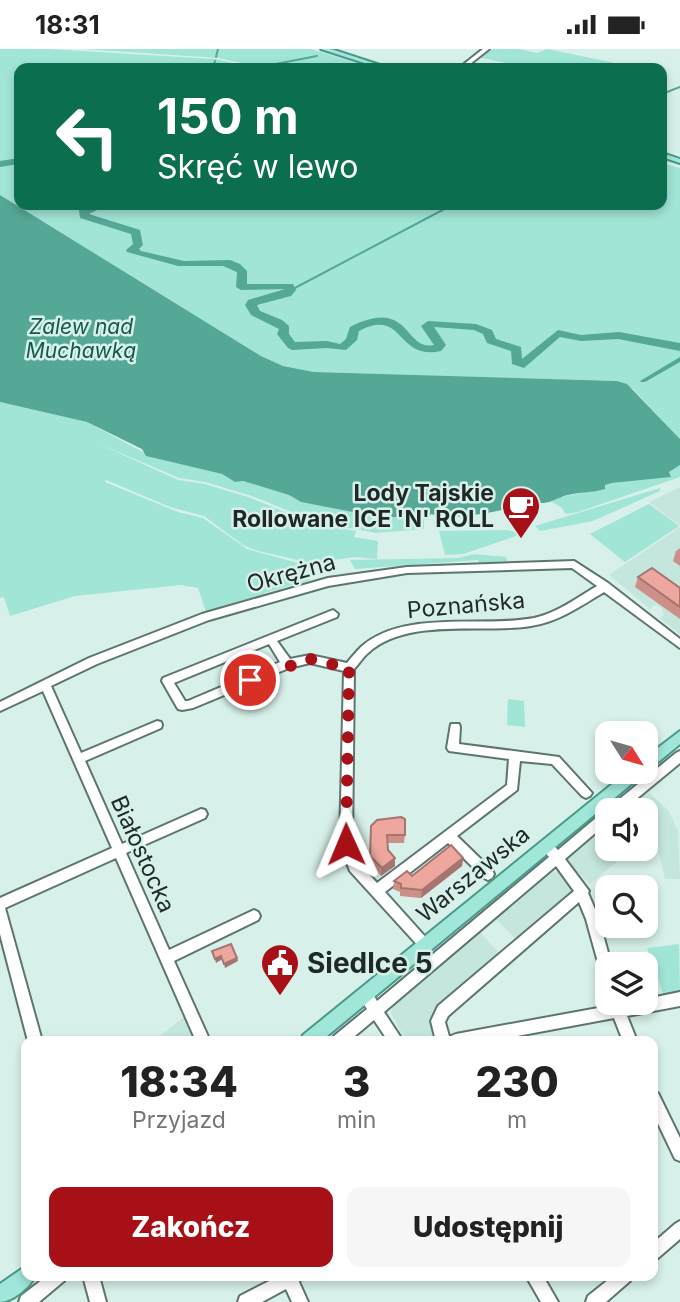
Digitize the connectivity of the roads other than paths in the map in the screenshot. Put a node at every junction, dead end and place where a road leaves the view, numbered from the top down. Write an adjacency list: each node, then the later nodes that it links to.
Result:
1 (324, 49): 3 (main road)
2 (486, 49): 4 (street)
3 (370, 63)
4 (468, 63)
5 (604, 586): 8 (street, Okrężna); 10 (street, Poznańska); 11 (street, Okrężna)
6 (333, 614): 7 (street)
7 (271, 639): 9 (street); 9 (street)
8 (680, 644)
9 (287, 664): 10 (street)
10 (349, 668): 30 (street)
11 (45, 684): 12 (street, Okrężna); 19 (street, Białostocka)
12 (0, 707)
13 (157, 725): 19 (street)
14 (455, 727): 17 (street)
15 (680, 736): 16 (main road)
16 (658, 754)
17 (515, 756): 21 (street); 25 (street)
18 (680, 756): 22 (street)
19 (80, 758): 27 (street, Białostocka)
20 (621, 784): 26 (main road, Warszawska)
21 (586, 793)
22 (629, 798)
23 (201, 814): 27 (street)
24 (595, 826): 28 (street)
25 (449, 836): 29 (street); 30 (street)
26 (546, 846): 28 (street); 35 (main road, Warszawska)
27 (120, 851): 32 (street); 37 (street, Białostocka)
28 (558, 858): 31 (street); 41 (street)
29 (488, 874)
30 (376, 891): 35 (street)
31 (583, 891): 36 (street); 49 (street)
32 (0, 904)
33 (0, 910): 44 (street)
34 (254, 916): 37 (street)
35 (425, 945): 38 (main road, Warszawska)
36 (601, 952)
37 (167, 958): 45 (street, Białostocka)
38 (365, 995): 41 (street); 46 (main road, Warszawska)
39 (680, 999): 40 (street)
40 (658, 1002)
41 (376, 1010): 47 (street); 48 (street)
42 (595, 1012): 50 (street)
43 (620, 1015): 51 (street)
44 (34, 1036)
45 (201, 1036)
46 (315, 1036)
47 (345, 1036)
48 (394, 1036)
49 (442, 1036)
50 (480, 1036)
51 (628, 1036)
52 (658, 1120): 53 (street)
53 (680, 1154)
54 (680, 1229): 55 (street)
55 (658, 1248)
56 (21, 1279): 63 (main road)
57 (53, 1281): 64 (street)
58 (92, 1281): 65 (street)
59 (282, 1281): 66 (street)
60 (293, 1281): 67 (street)
61 (537, 1281): 68 (street)
62 (619, 1281): 69 (street)
63 (0, 1296)
64 (27, 1302)
65 (98, 1302)
66 (246, 1302)
67 (300, 1302)
68 (550, 1302)
69 (594, 1302)

